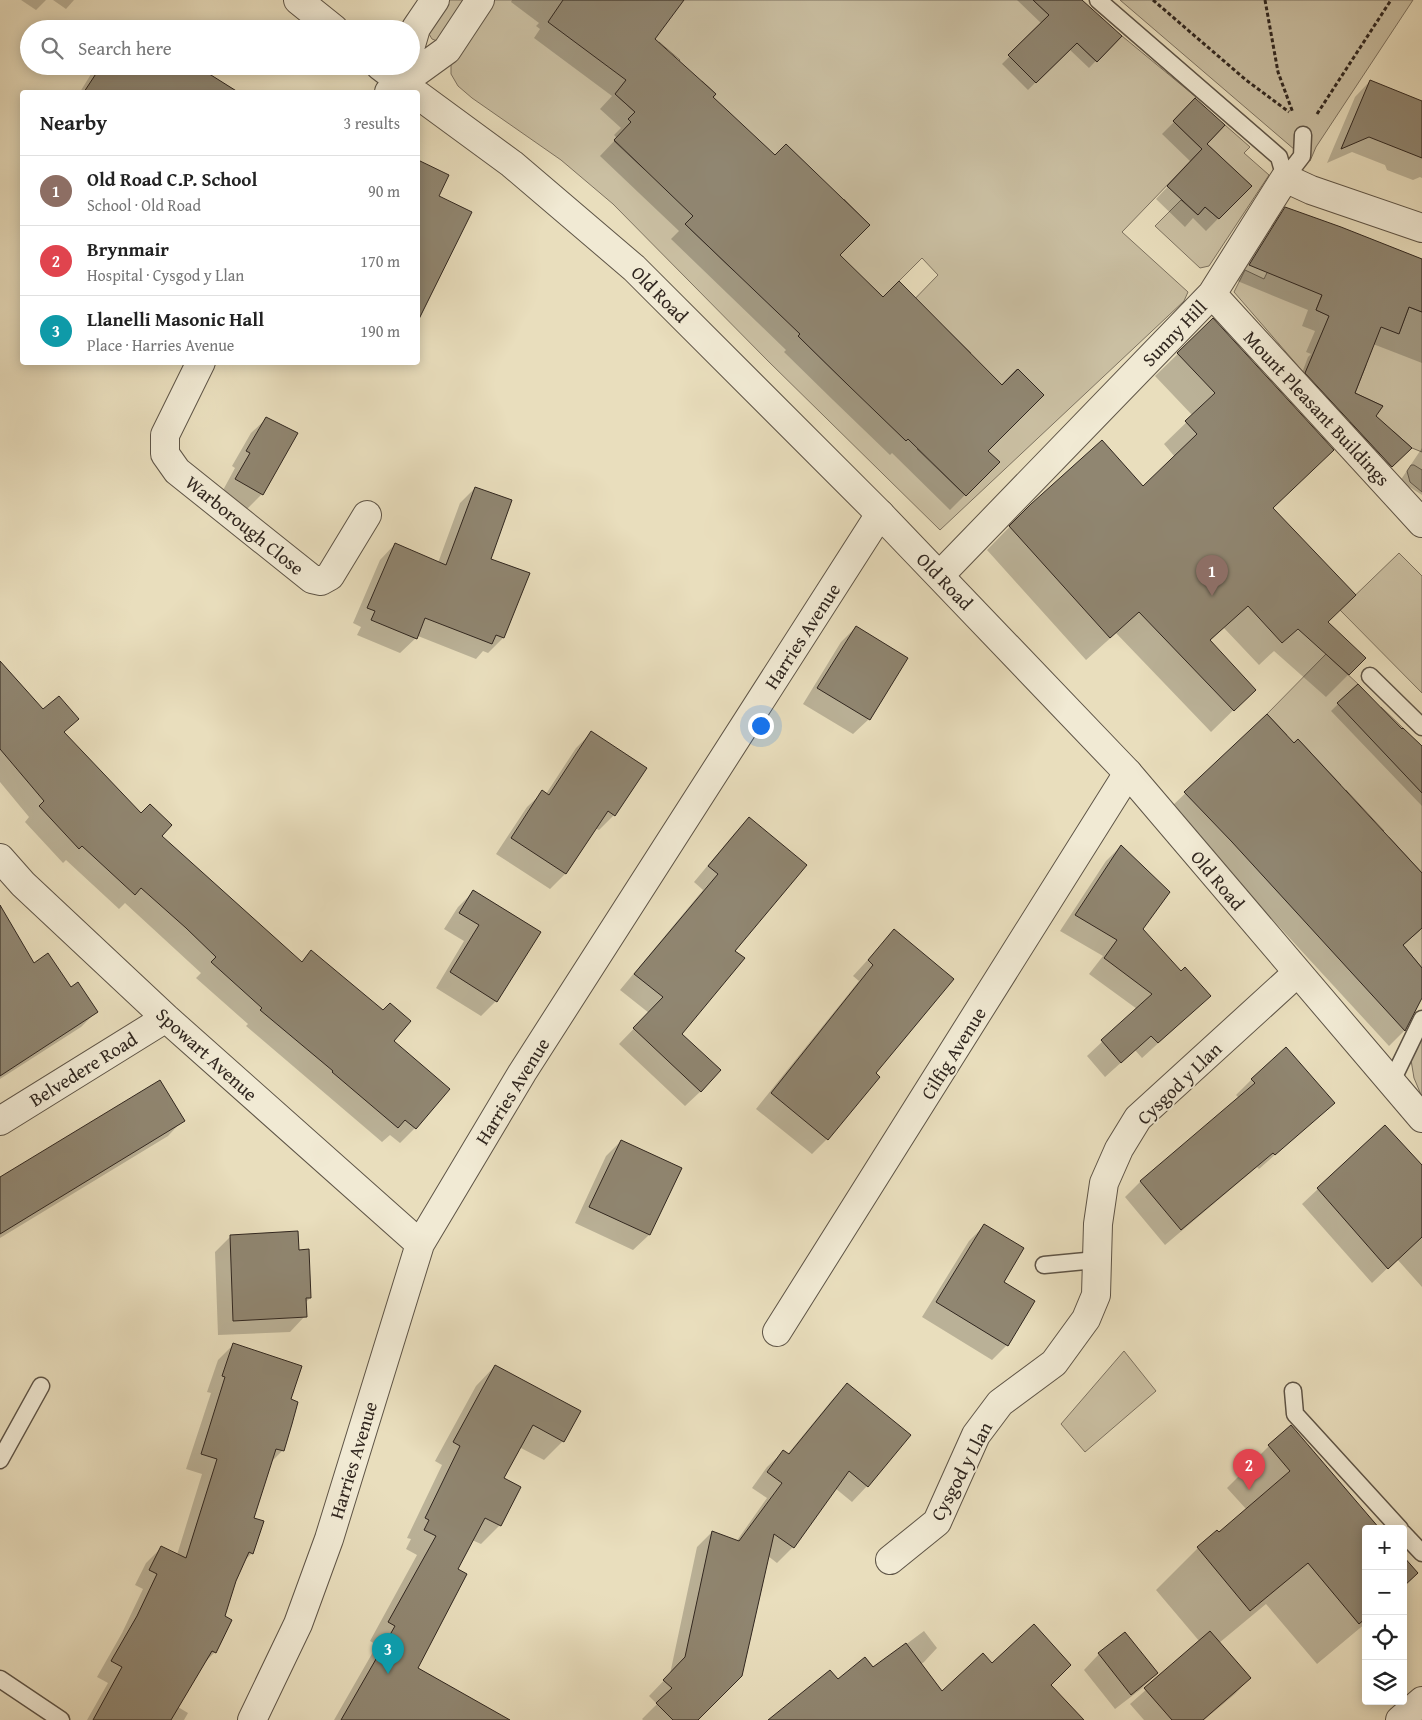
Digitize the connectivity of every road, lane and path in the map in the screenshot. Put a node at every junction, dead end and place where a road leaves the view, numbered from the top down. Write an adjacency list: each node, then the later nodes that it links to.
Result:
1 (298, 0): 8 (street)
2 (435, 0): 9 (street)
3 (480, 0): 10 (street)
4 (1098, 0): 16 (lane)
5 (1153, 0): 6 (path)
6 (1265, 0)
7 (1391, 0): 15 (path)
8 (323, 20)
9 (420, 22)
10 (420, 73)
11 (391, 75): 13 (street, Old Road)
12 (418, 75): 13 (street)
13 (405, 86)
14 (420, 97): 20 (street, Old Road)
15 (1303, 135): 16 (lane)
16 (1285, 178): 17 (street); 18 (street, Sunny Hill)
17 (1422, 228)
18 (1212, 294): 22 (street, Mount Pleasant Buildings); 23 (street, Sunny Hill)
19 (199, 365): 21 (street, Warborough Close)
20 (880, 514): 23 (street, Old Road); 34 (street, Harries Avenue)
21 (367, 515)
22 (1422, 523)
23 (940, 575): 26 (street, Old Road)
24 (1370, 676): 25 (lane)
25 (1422, 728)
26 (1128, 773): 28 (street, Old Road); 37 (street, Cilfig Avenue)
27 (0, 858): 29 (street, Spowart Avenue)
28 (1297, 973): 31 (street, Old Road); 35 (street, Cysgod y Llan)
29 (166, 1018): 33 (street, Belvedere Road); 34 (street, Spowart Avenue)
30 (1422, 1019): 31 (lane)
31 (1391, 1083): 32 (street, Old Road)
32 (1422, 1118)
33 (0, 1121)
34 (420, 1244): 48 (street, Harries Avenue)
35 (1096, 1260): 36 (lane); 44 (street, Cysgod y Llan)
36 (1044, 1265)
37 (777, 1332)
38 (41, 1386): 40 (lane)
39 (1293, 1391): 41 (lane)
40 (0, 1460)
41 (1396, 1525)
42 (1407, 1536): 43 (lane)
43 (1422, 1553)
44 (890, 1560)
45 (0, 1679): 47 (lane)
46 (1422, 1701): 49 (street)
47 (61, 1720)
48 (252, 1720)
49 (1400, 1720)

